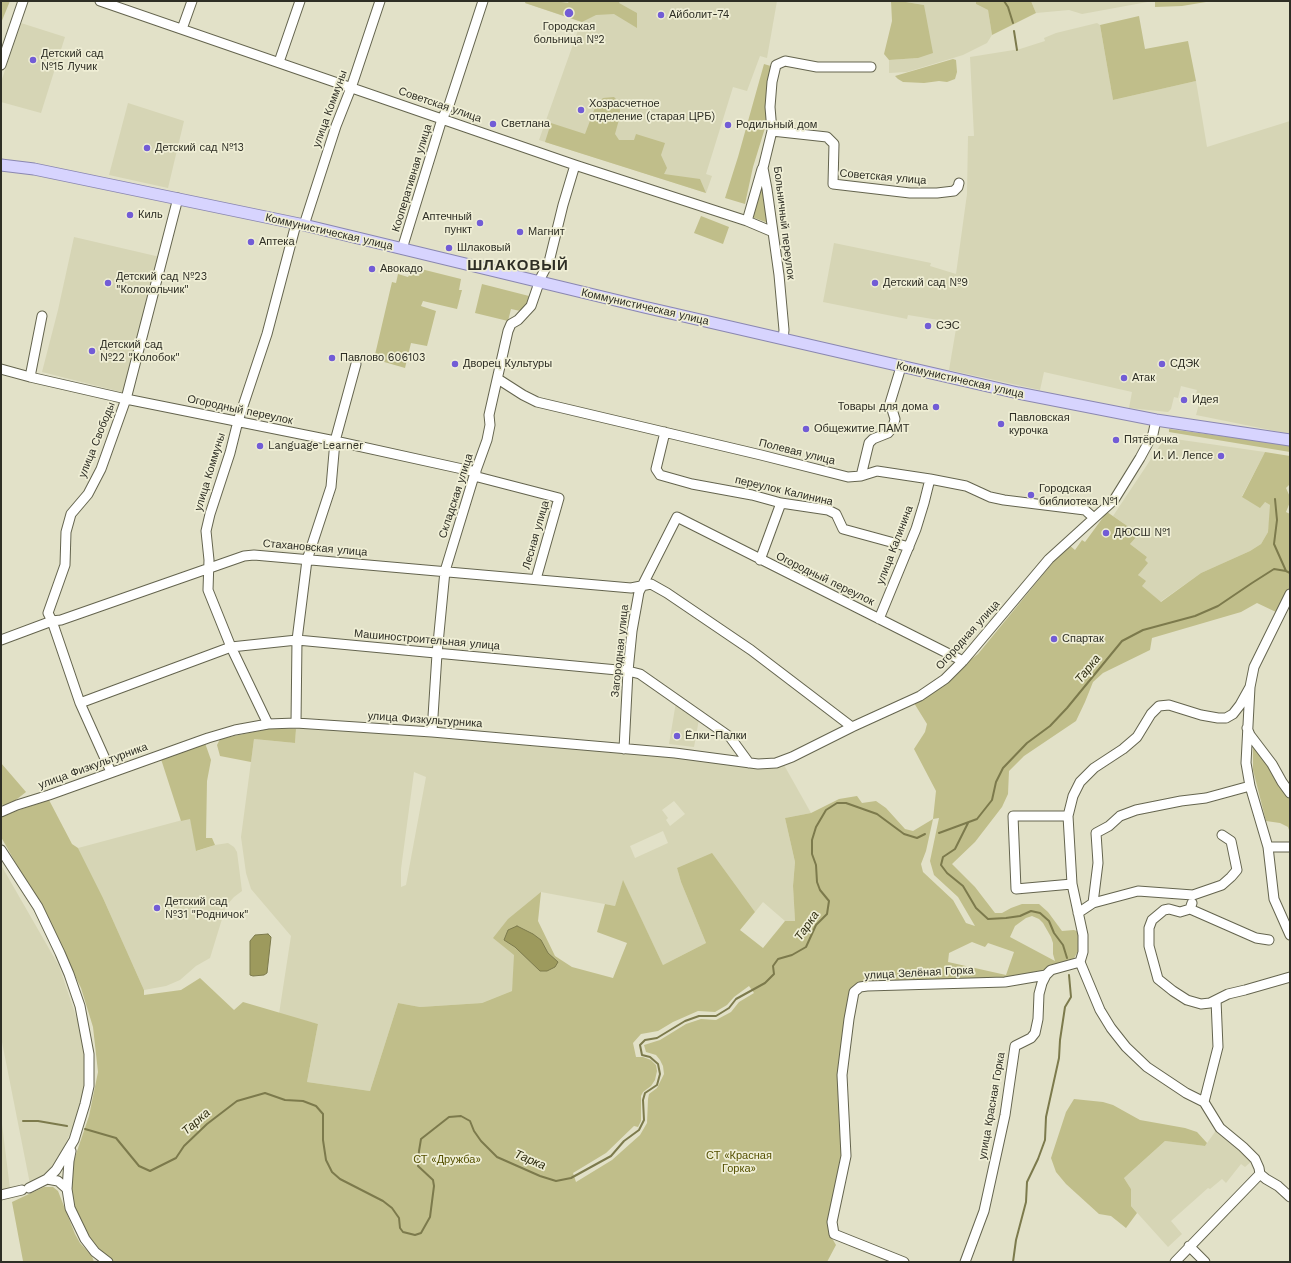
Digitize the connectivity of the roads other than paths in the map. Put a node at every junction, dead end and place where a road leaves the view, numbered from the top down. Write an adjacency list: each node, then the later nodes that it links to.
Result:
1 (23, 1): 9 (street)
2 (100, 1): 7 (street, Советская улица)
3 (192, 1): 7 (street)
4 (300, 1): 8 (street)
5 (380, 1): 11 (street, улица Коммуны)
6 (483, 1): 12 (street, Кооперативная улица)
7 (182, 29): 8 (street, Советская улица)
8 (279, 62): 11 (street, Советская улица)
9 (1, 65)
10 (871, 67): 13 (street, Больничный переулок)
11 (351, 88): 12 (street, Советская улица); 20 (street, улица Коммуны)
12 (442, 119): 15 (street, Советская улица); 22 (street, Кооперативная улица)
13 (772, 131): 16 (street, Больничный переулок); 17 (street, Советская улица)
14 (1, 164): 18 (main road, Коммунистическая улица)
15 (575, 165): 19 (street, Советская улица); 23 (street, Складская улица)
16 (763, 168): 19 (street); 21 (street, Больничный переулок)
17 (959, 182)
18 (178, 198): 20 (main road, Коммунистическая улица); 31 (street, улица Свободы)
19 (747, 221): 21 (street, Советская улица)
20 (300, 224): 22 (main road, Коммунистическая улица); 33 (street, улица Коммуны)
21 (772, 232): 25 (street, Больничный переулок)
22 (402, 249): 23 (main road, Коммунистическая улица)
23 (539, 282): 25 (main road, Коммунистическая улица); 30 (street, Складская улица)
24 (42, 316): 29 (street)
25 (783, 339): 27 (main road, Коммунистическая улица)
26 (356, 364): 36 (street)
27 (900, 367): 32 (main road, Коммунистическая улица); 38 (street)
28 (1, 369): 29 (street, Огородный переулок)
29 (30, 377): 31 (street, Огородный переулок)
30 (498, 379): 34 (street, Полевая улица); 37 (street, Складская улица)
31 (126, 399): 33 (street, Огородный переулок); 53 (street, улица Свободы)
32 (1156, 420): 35 (main road, Коммунистическая улица); 43 (street, Огородная улица)
33 (238, 422): 36 (street, Огородный переулок); 47 (street, улица Коммуны)
34 (665, 432): 38 (street, Полевая улица); 41 (street, переулок Калинина)
35 (1290, 440)
36 (335, 441): 37 (street, Огородный переулок); 45 (street)
37 (475, 474): 40 (street, Огородный переулок); 48 (street, Складская улица)
38 (861, 476): 39 (street, Полевая улица)
39 (930, 479): 43 (street, Полевая улица); 44 (street, улица Калинина)
40 (559, 498): 49 (street, Лесная улица)
41 (782, 503): 44 (street, переулок Калинина); 46 (street)
42 (677, 517): 46 (street, Огородный переулок); 50 (street, Загородная улица)
43 (1094, 518): 58 (street, Огородная улица)
44 (909, 547): 52 (street, улица Калинина)
45 (308, 560): 47 (street, Стахановская улица); 48 (street, Стахановская улица); 55 (street)
46 (760, 560): 52 (street, Огородный переулок)
47 (208, 570): 53 (street, Стахановская улица); 56 (street, улица Коммуны)
48 (445, 571): 49 (street, Стахановская улица); 57 (street, Складская улица)
49 (536, 579): 50 (street, Стахановская улица)
50 (641, 587): 59 (street, Загородная улица); 64 (street)
51 (1290, 594): 60 (street)
52 (879, 619): 58 (street, Огородный переулок)
53 (52, 621): 54 (street, Стахановская улица); 61 (street, улица Свободы)
54 (1, 640)
55 (298, 640): 56 (street, Машиностроительная улица); 57 (street, Машиностроительная улица); 62 (street)
56 (231, 647): 61 (street, Машиностроительная улица); 63 (street, улица Коммуны)
57 (437, 654): 59 (street, Машиностроительная улица); 66 (street, Складская улица)
58 (963, 661): 64 (street, Огородная улица)
59 (628, 671): 67 (street, Загородная улица); 68 (street, Машиностроительная улица)
60 (1250, 687): 65 (street); 73 (street)
61 (80, 703): 69 (street, улица Свободы)
62 (296, 723): 63 (street, улица Физкультурника); 66 (street, улица Физкультурника)
63 (268, 724): 69 (street, улица Физкультурника)
64 (852, 727): 68 (street, улица Физкультурника)
65 (1247, 728): 70 (street); 71 (street)
66 (432, 732): 67 (street, улица Физкультурника)
67 (624, 749): 68 (street, улица Физкультурника)
68 (749, 763)
69 (111, 772): 72 (street, улица Физкультурника)
70 (1250, 786): 75 (street); 80 (street)
71 (1290, 793)
72 (1, 812)
73 (1068, 816): 78 (street); 78 (street)
74 (1222, 835): 79 (street)
75 (1268, 847): 76 (street); 83 (street)
76 (1290, 847)
77 (1, 850): 90 (street)
78 (1072, 884): 82 (street)
79 (1194, 895): 80 (street); 81 (street)
80 (1093, 903): 82 (street)
81 (1190, 909): 84 (street); 88 (street)
82 (1078, 913): 85 (street)
83 (1290, 935)
84 (1269, 940)
85 (1080, 962): 86 (street); 89 (street)
86 (1046, 974): 97 (street, улица Зелёная Горка); 99 (street, улица Красная Горка)
87 (1290, 977): 88 (street)
88 (1216, 1000): 89 (street)
89 (1204, 1102): 91 (street)
90 (74, 1140): 92 (street); 93 (street)
91 (1260, 1174): 95 (street); 96 (street)
92 (47, 1179): 93 (street); 94 (street)
93 (67, 1189): 98 (street)
94 (1, 1195)
95 (1290, 1197)
96 (1189, 1246): 100 (street); 101 (street)
97 (898, 1261)
98 (108, 1262)
99 (965, 1262)
100 (1174, 1262)
101 (1204, 1262)

